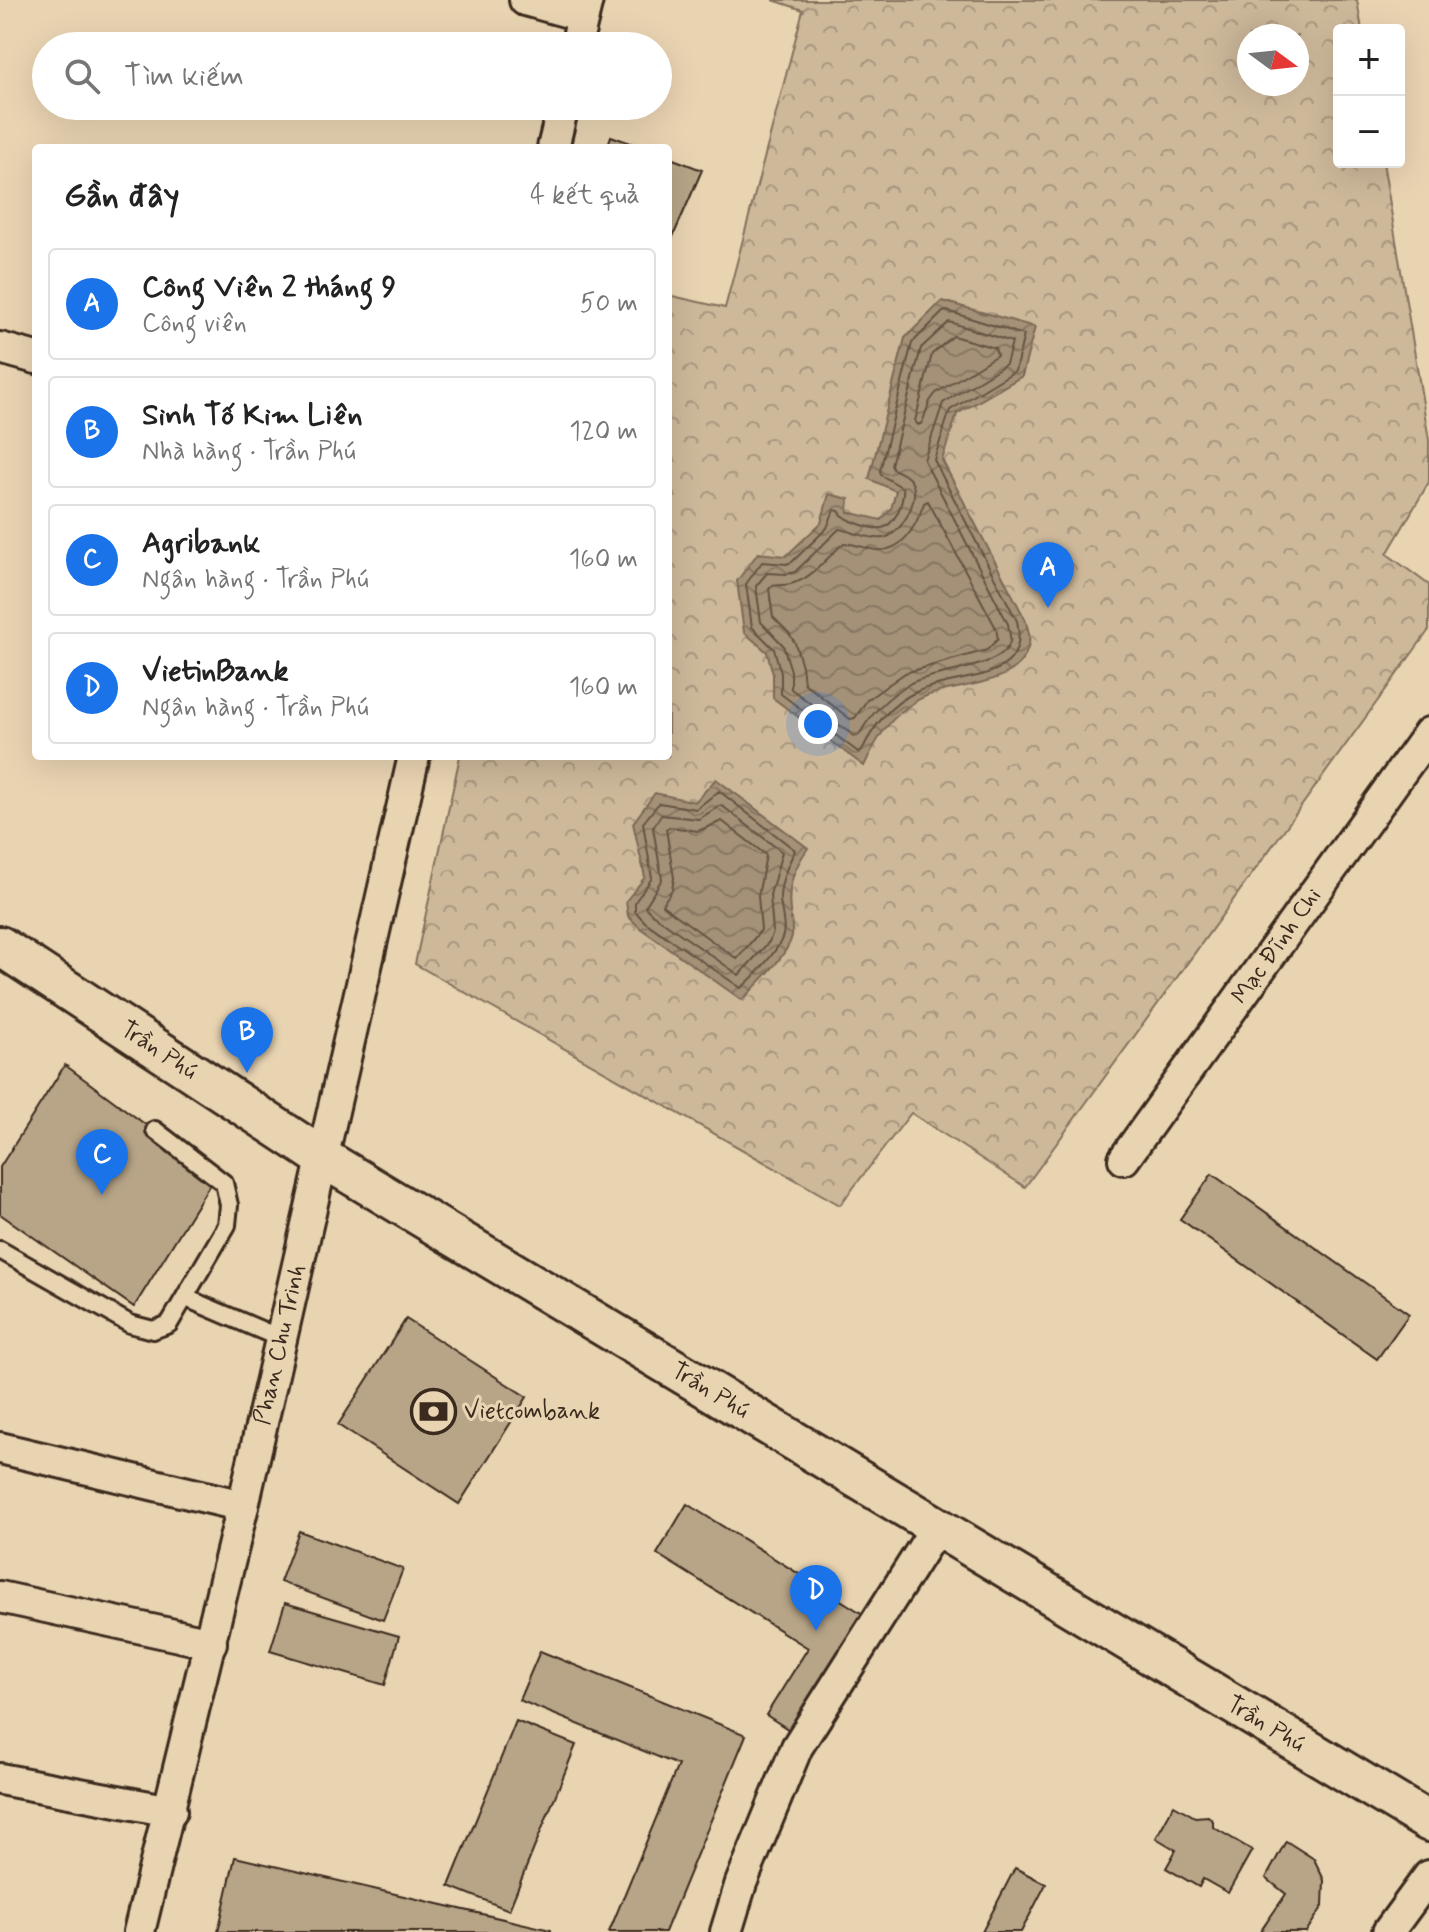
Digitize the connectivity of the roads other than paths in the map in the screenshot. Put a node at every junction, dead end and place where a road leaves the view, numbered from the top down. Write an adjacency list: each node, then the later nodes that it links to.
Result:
1 (525, 0): 2 (street)
2 (585, 8): 3 (street)
3 (579, 32)
4 (560, 120): 5 (street)
5 (554, 144)
6 (0, 348): 7 (street)
7 (32, 357)
8 (1429, 733): 13 (street, Mạc Đĩnh Chi)
9 (413, 760): 12 (street, Phan Chu Trinh)
10 (0, 946): 12 (street, Trần Phú)
11 (155, 1130): 15 (lane)
12 (323, 1158): 16 (street, Phan Chu Trinh); 19 (street, Trần Phú)
13 (1124, 1159)
14 (0, 1250): 15 (lane)
15 (186, 1298): 16 (lane)
16 (282, 1339): 18 (street, Phan Chu Trinh)
17 (0, 1448): 18 (street)
18 (243, 1506): 21 (street, Phan Chu Trinh)
19 (936, 1528): 24 (street, Trần Phú); 27 (street)
20 (0, 1597): 21 (street)
21 (211, 1643): 23 (street, Phan Chu Trinh)
22 (0, 1779): 23 (street)
23 (171, 1811): 26 (street, Phan Chu Trinh)
24 (1429, 1822)
25 (1429, 1876): 28 (street)
26 (139, 1932)
27 (726, 1932)
28 (1388, 1932)

